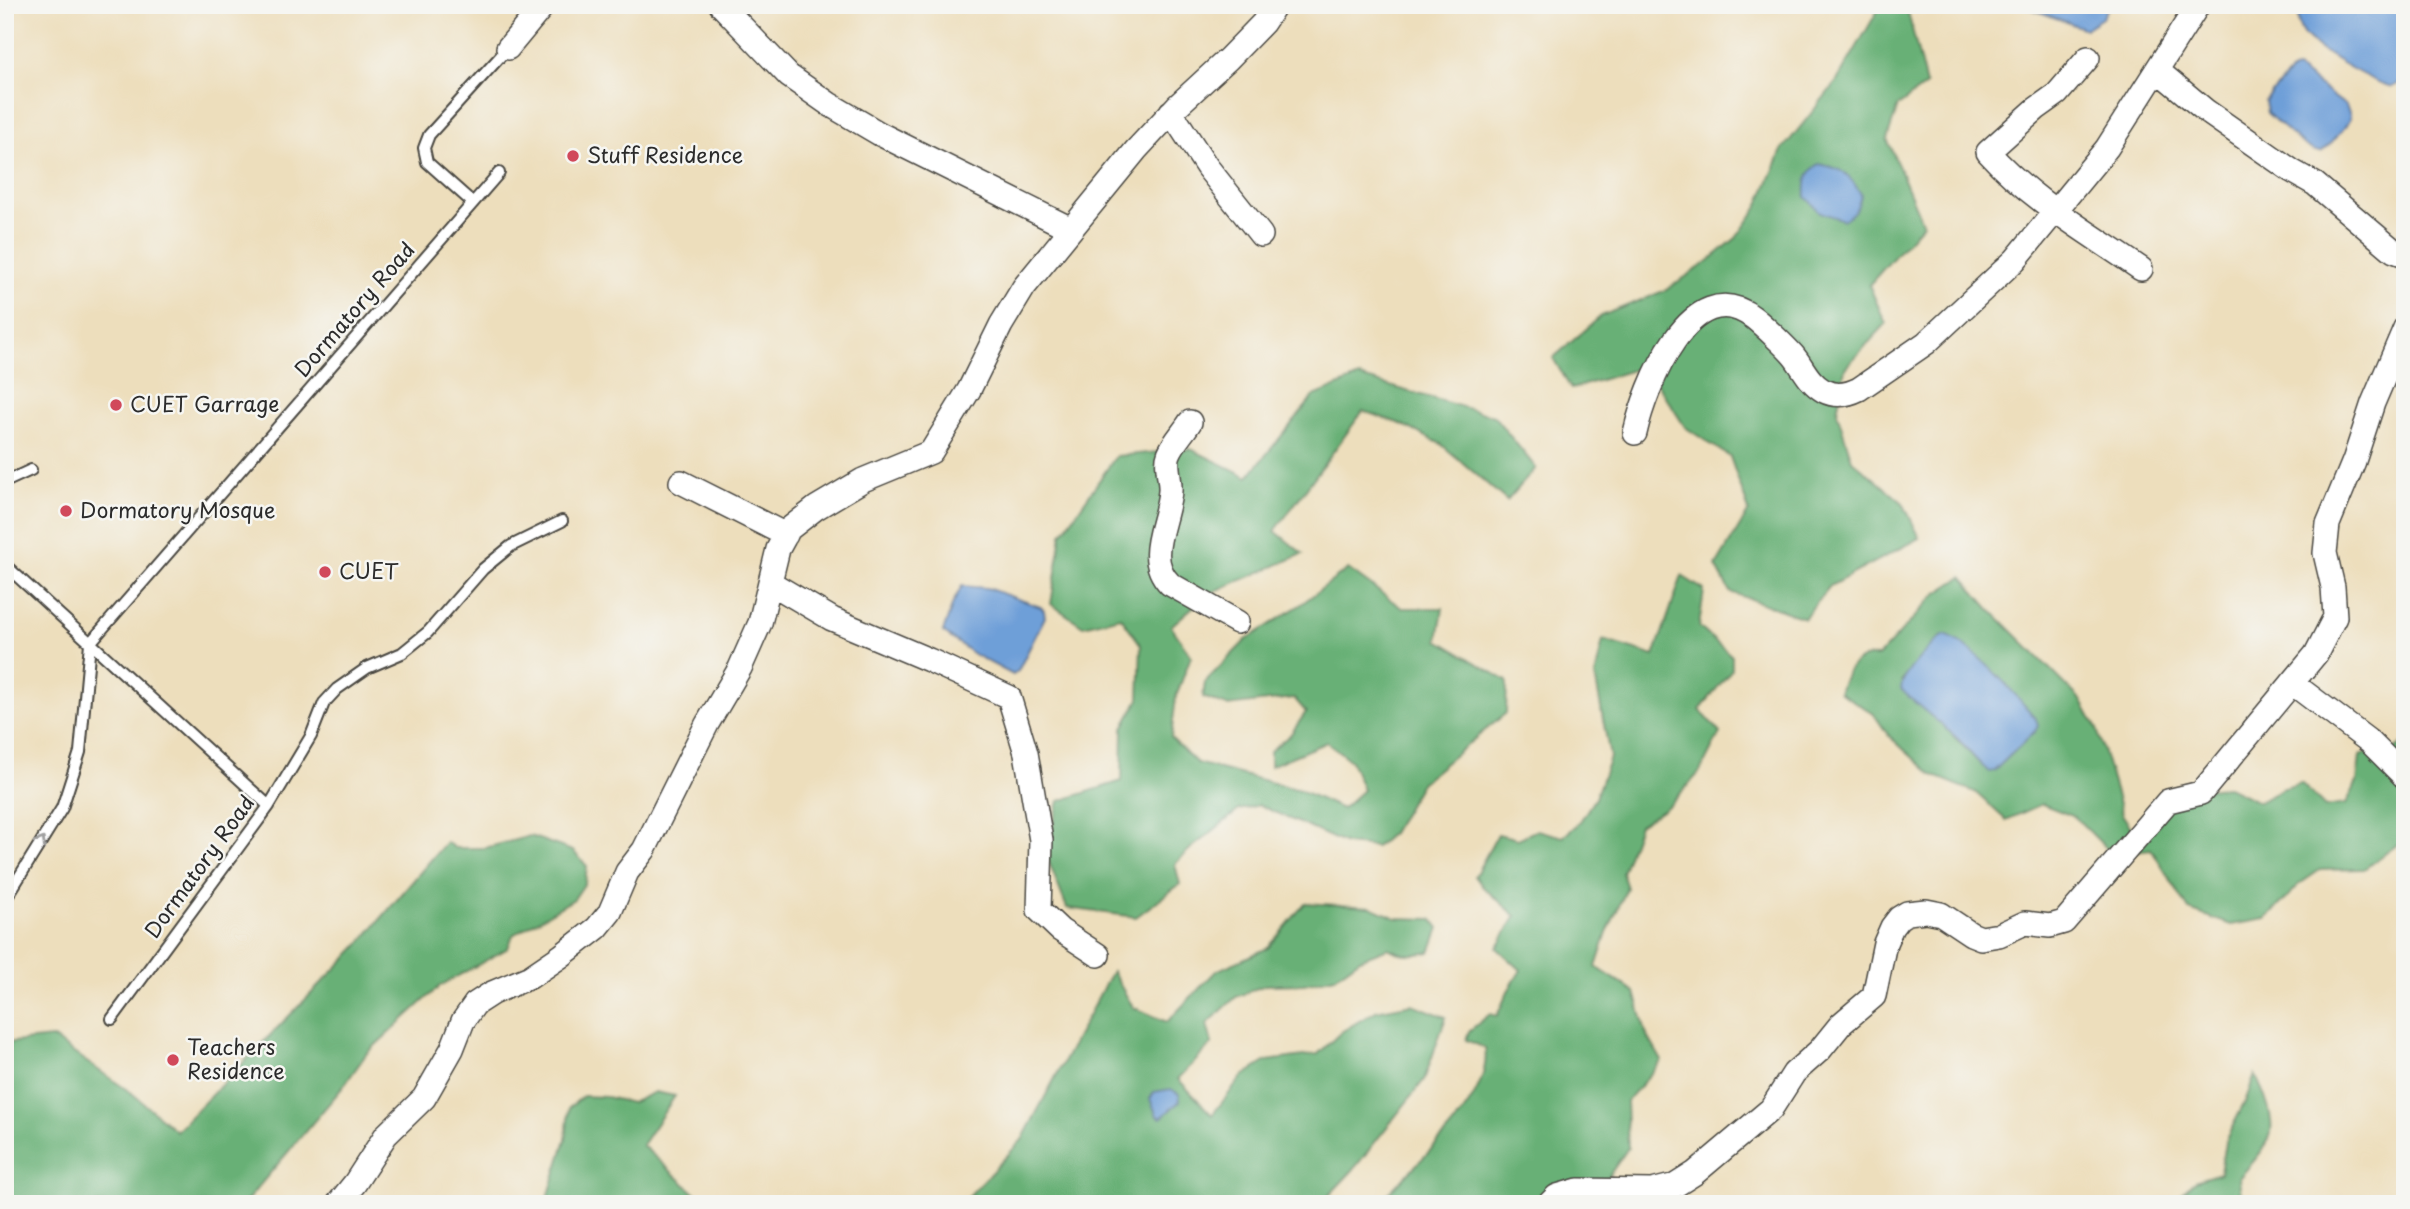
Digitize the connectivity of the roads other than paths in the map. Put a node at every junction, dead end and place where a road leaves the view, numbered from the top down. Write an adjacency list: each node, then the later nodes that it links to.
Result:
1 (540, 5): 5 (street)
2 (721, 5): 12 (street)
3 (1275, 5): 8 (street)
4 (2198, 5): 7 (street)
5 (508, 48): 10 (lane)
6 (2088, 58): 11 (street)
7 (2157, 70): 11 (street); 14 (street)
8 (1171, 112): 12 (street); 13 (street)
9 (499, 173): 10 (lane, Dormatory Road)
10 (473, 203): 27 (lane, Dormatory Road)
11 (2055, 213): 15 (street); 18 (street)
12 (1071, 229): 23 (street)
13 (1261, 236)
14 (2405, 254)
15 (2141, 269)
16 (2405, 328): 28 (street)
17 (1190, 422): 26 (street)
18 (1635, 433)
19 (31, 470): 20 (lane)
20 (5, 482)
21 (681, 482): 23 (street)
22 (562, 521): 30 (lane, Dormatory Road)
23 (786, 535): 25 (street)
24 (5, 565): 27 (lane)
25 (771, 583): 32 (street); 35 (street)
26 (1237, 622)
27 (90, 643): 30 (lane); 31 (lane, one-way to 27)
28 (2292, 683): 29 (street); 34 (street)
29 (2405, 777)
30 (269, 806): 33 (lane, Dormatory Road)
31 (5, 900)
32 (1098, 955)
33 (112, 1019)
34 (1666, 1196): 36 (street)
35 (338, 1204)
36 (1549, 1204)

